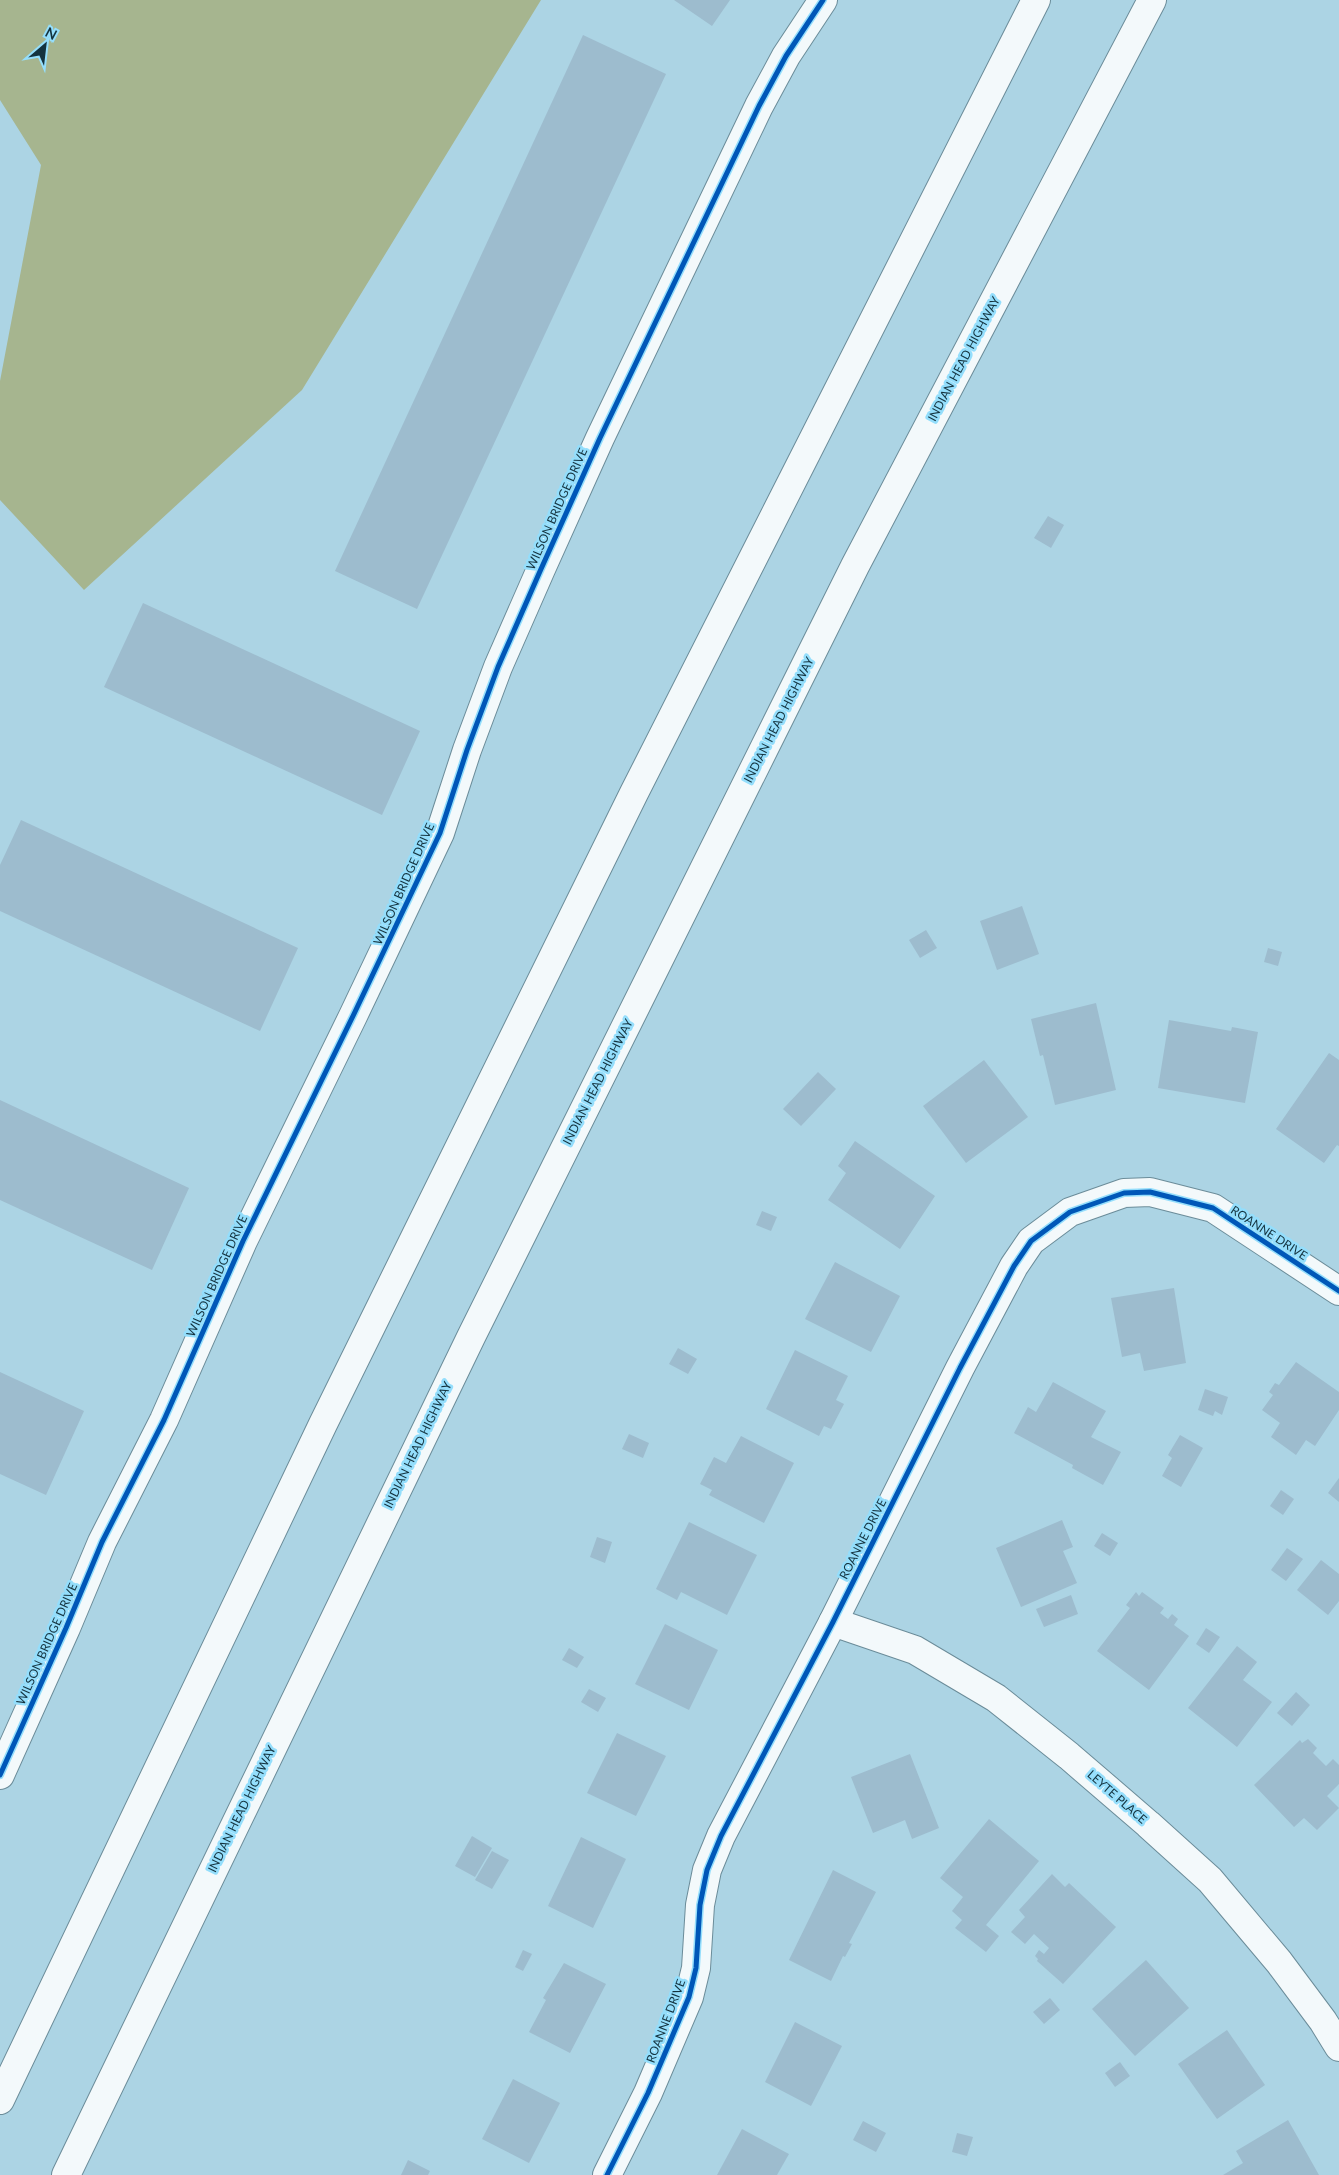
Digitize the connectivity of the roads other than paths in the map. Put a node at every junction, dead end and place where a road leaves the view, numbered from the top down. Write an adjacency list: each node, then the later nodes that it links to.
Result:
1 (823, 0): 6 (main road, WILSON BRIDGE DRIVE)
2 (1036, 0): 8 (main road)
3 (1152, 0): 9 (main road, INDIAN HEAD HIGHWAY)
4 (1339, 1291): 5 (main road, ROANNE DRIVE)
5 (833, 1622): 7 (main road, LEYTE PLACE); 10 (main road, ROANNE DRIVE)
6 (0, 1775)
7 (1339, 2047)
8 (0, 2100)
9 (66, 2175)
10 (607, 2175)

